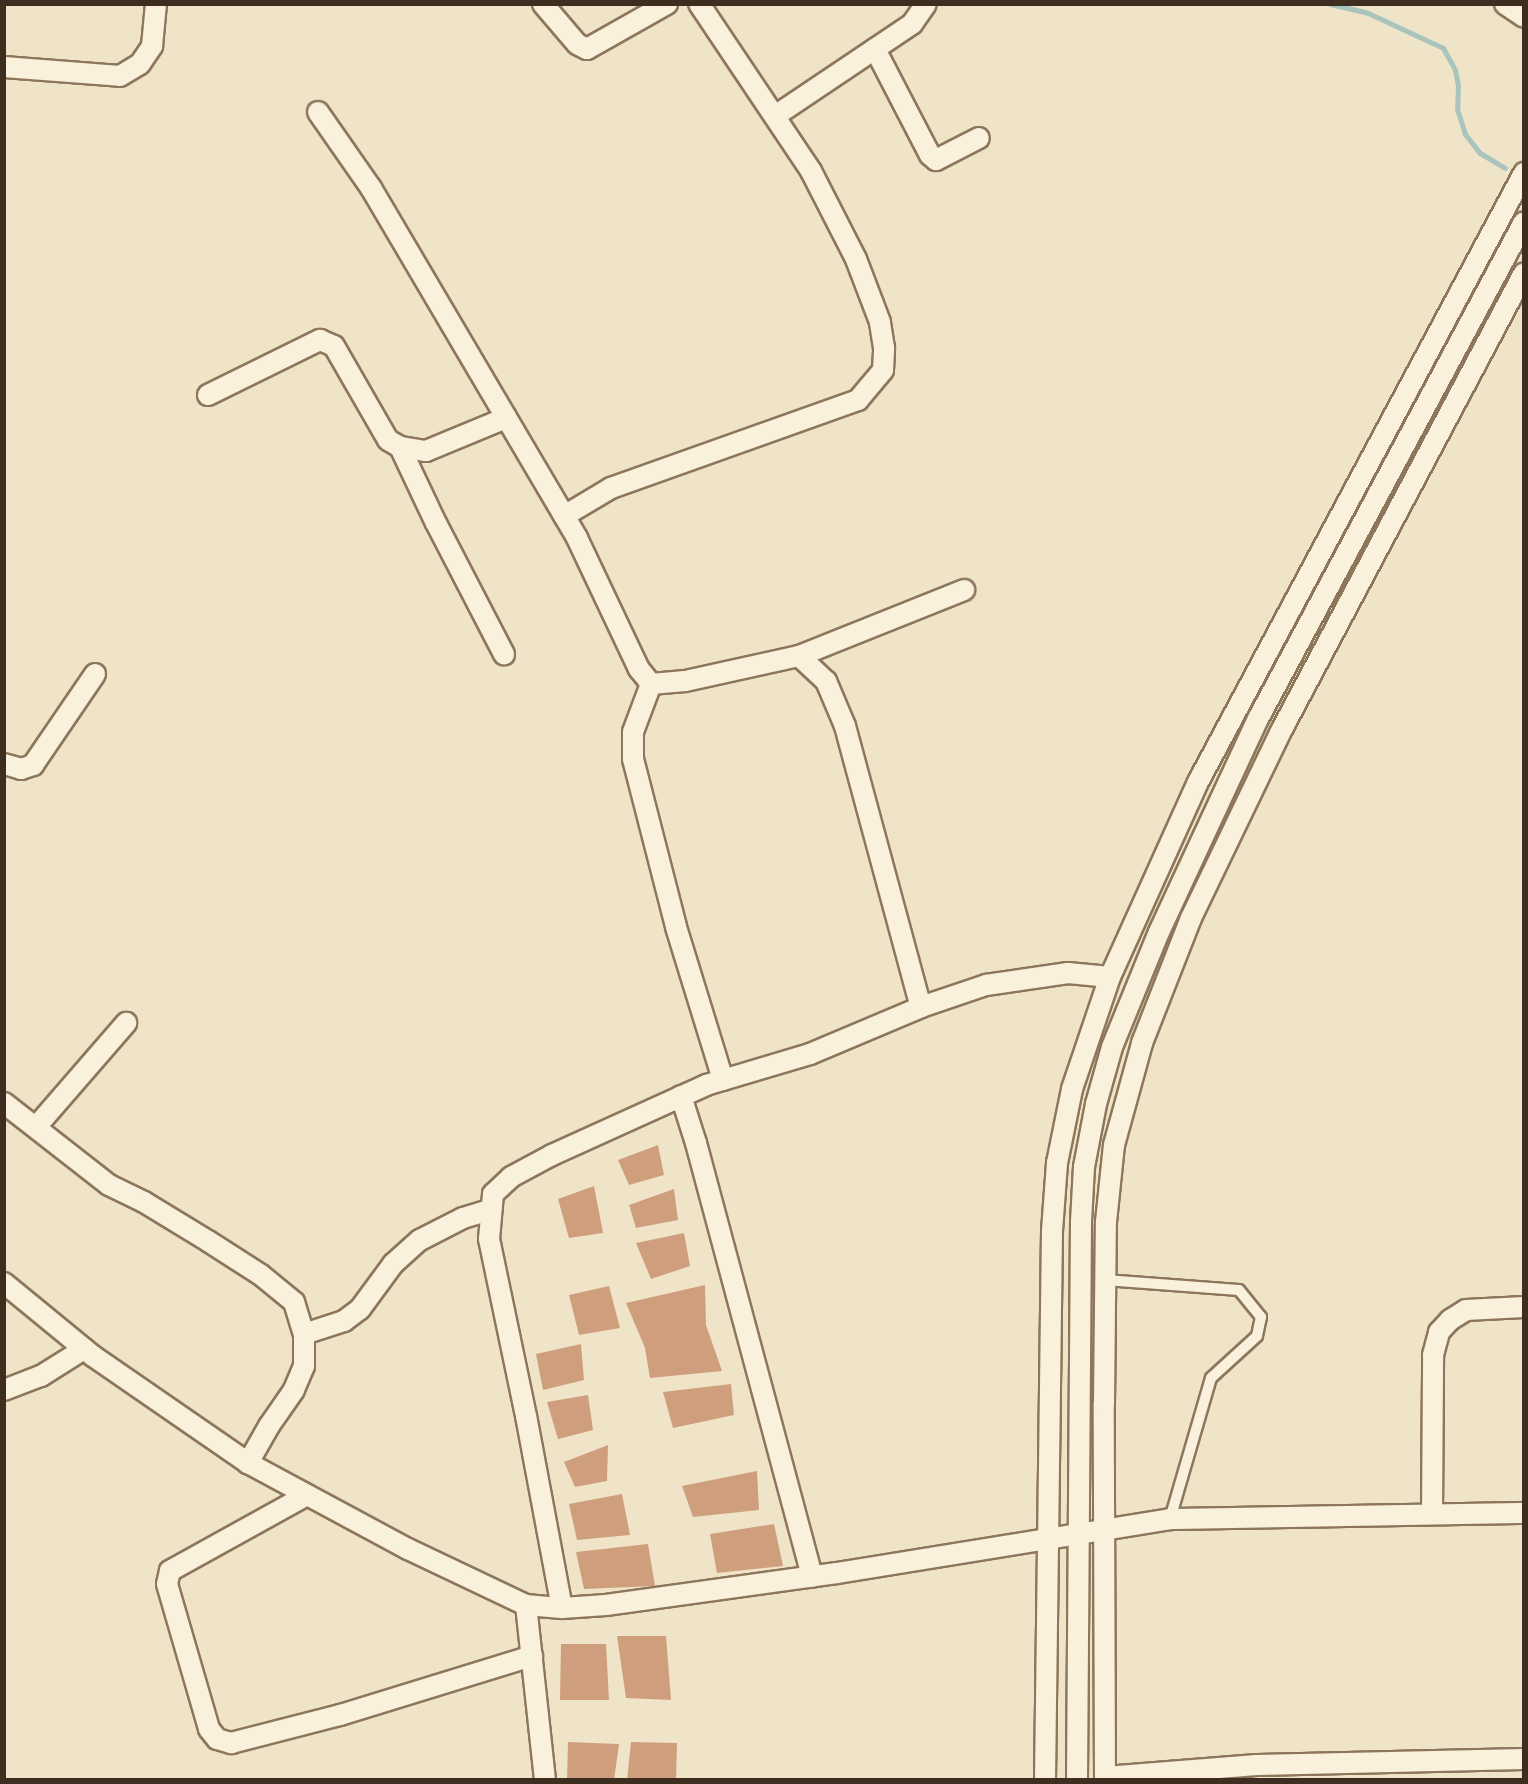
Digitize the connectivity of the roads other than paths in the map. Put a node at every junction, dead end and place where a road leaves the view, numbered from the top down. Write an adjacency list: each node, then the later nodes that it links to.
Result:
1 (156, 4): 9 (street)
2 (543, 4): 3 (street)
3 (667, 4)
4 (699, 4): 11 (street)
5 (926, 4): 8 (street)
6 (1505, 4): 7 (street)
7 (1524, 17)
8 (875, 49): 11 (street); 12 (street)
9 (4, 66)
10 (318, 112): 17 (street)
11 (774, 116): 19 (street)
12 (979, 138)
13 (1524, 172): 26 (street)
14 (1524, 222): 46 (street)
15 (1524, 273): 34 (street)
16 (208, 395): 18 (street)
17 (506, 418): 18 (street); 19 (street)
18 (400, 447): 21 (street)
19 (564, 516): 24 (street)
20 (964, 590): 22 (street)
21 (504, 654)
22 (799, 656): 24 (street); 27 (street)
23 (95, 674): 25 (street)
24 (651, 684): 29 (street)
25 (4, 764)
26 (1110, 977): 27 (street); 47 (street)
27 (921, 1007): 29 (street)
28 (126, 1023): 32 (street)
29 (723, 1080): 30 (street)
30 (681, 1096): 33 (street); 48 (street)
31 (4, 1103): 32 (street)
32 (36, 1127): 37 (street)
33 (490, 1210): 37 (street); 50 (street)
34 (1105, 1280): 44 (lane); 45 (street)
35 (4, 1283): 38 (street)
36 (1524, 1307): 43 (street)
37 (304, 1334): 40 (street)
38 (84, 1348): 39 (street); 40 (street)
39 (4, 1390)
40 (248, 1463): 41 (street)
41 (307, 1495): 49 (street); 51 (street)
42 (1524, 1513): 43 (street)
43 (1432, 1514): 44 (street)
44 (1170, 1519): 45 (street)
45 (1105, 1530): 46 (street); 54 (street)
46 (1080, 1533): 47 (street); 57 (street)
47 (1049, 1539): 48 (street); 56 (street)
48 (812, 1576): 50 (street)
49 (526, 1605): 50 (street); 51 (street)
50 (562, 1608)
51 (532, 1656): 55 (street)
52 (1524, 1759): 53 (street)
53 (1380, 1771): 54 (street)
54 (1105, 1778)
55 (545, 1779)
56 (1045, 1779)
57 (1077, 1779)

